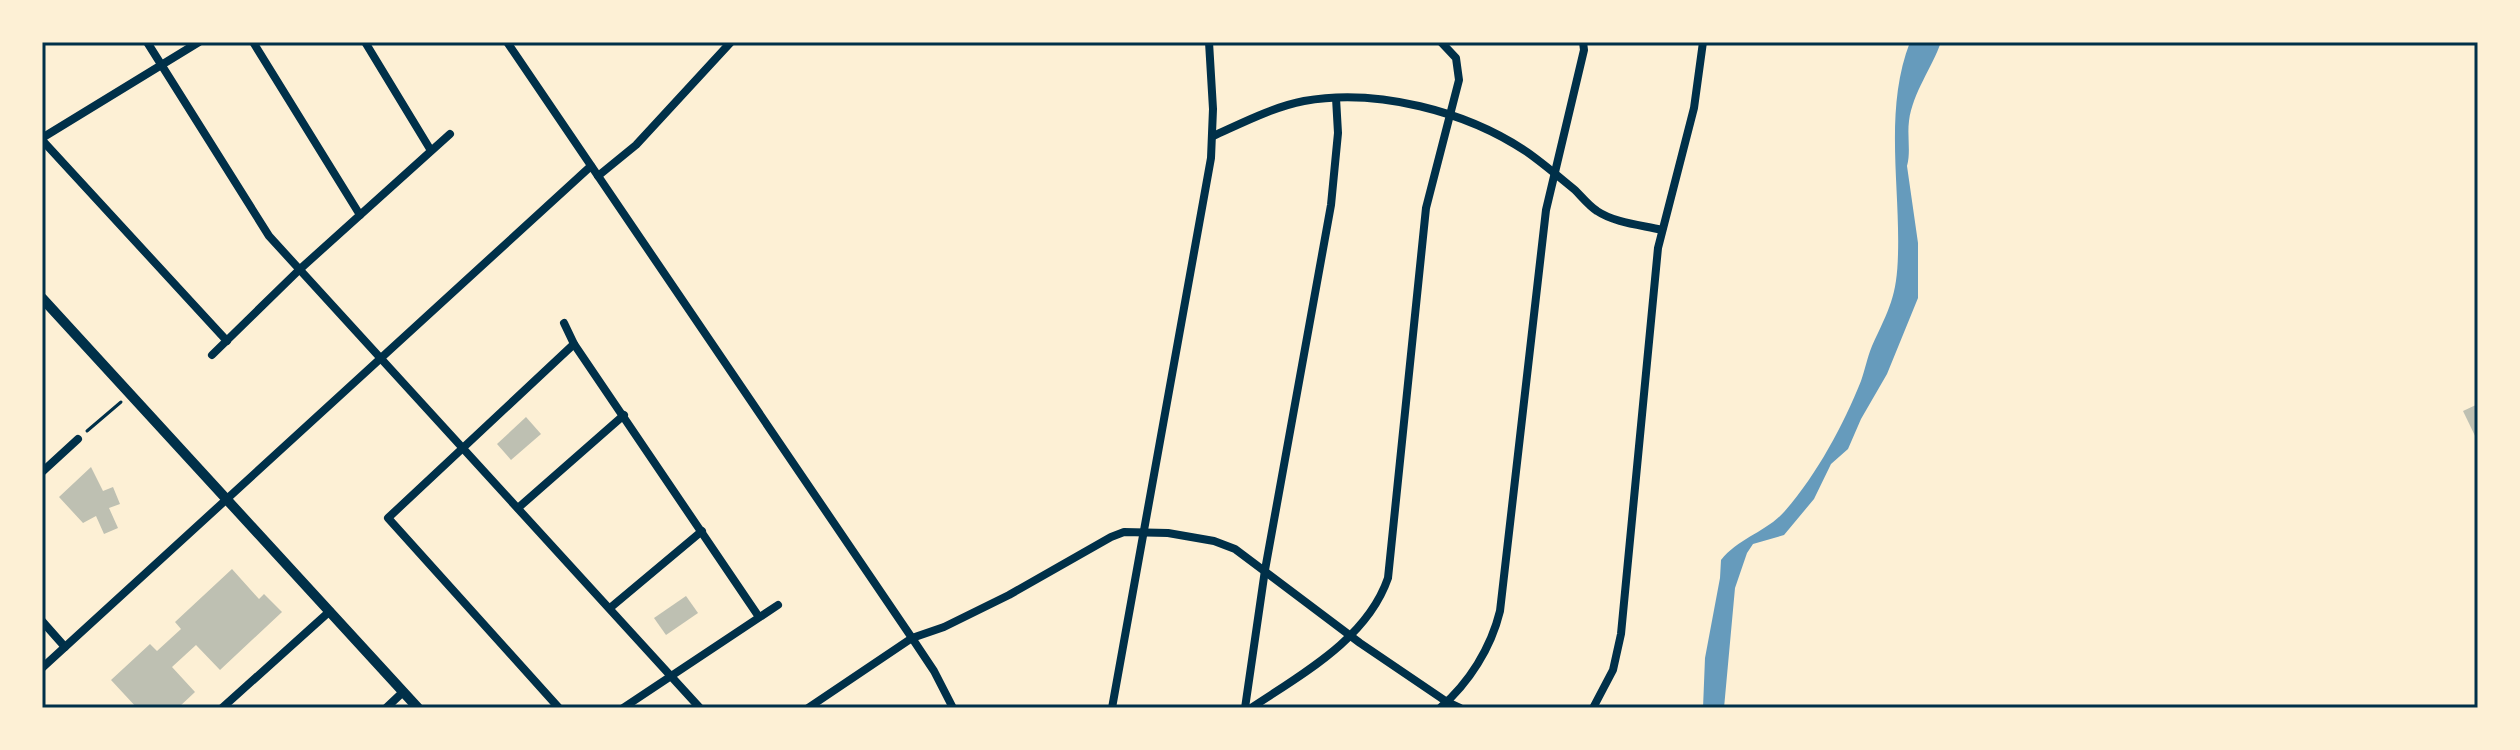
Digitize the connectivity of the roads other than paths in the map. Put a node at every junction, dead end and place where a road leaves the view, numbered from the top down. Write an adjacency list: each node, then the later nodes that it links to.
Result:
1 (147, 42): 11 (street)
2 (199, 42): 11 (street)
3 (253, 42): 21 (street)
4 (365, 42): 17 (street)
5 (507, 42): 18 (street)
6 (731, 42): 20 (street)
7 (1209, 42): 15 (street)
8 (1441, 42): 13 (street)
9 (1583, 42): 19 (street)
10 (1703, 42): 22 (street)
11 (161, 65): 16 (street); 23 (street)
12 (1336, 98): 13 (street); 15 (street); 38 (street)
13 (1451, 116): 19 (street); 44 (street)
14 (450, 134): 17 (street)
15 (1213, 136): 37 (street)
16 (42, 139): 26 (street)
17 (430, 149): 21 (street)
18 (591, 166): 20 (street); 29 (street)
19 (1554, 173): 22 (street); 50 (street)
20 (598, 176): 45 (street)
21 (360, 215): 23 (street)
22 (1662, 230): 62 (street)
23 (299, 270): 26 (street); 29 (street)
24 (42, 298): 34 (street)
25 (564, 323): 27 (street)
26 (227, 341): 28 (street)
27 (574, 344): 30 (street); 32 (street)
28 (212, 355)
29 (381, 358): 32 (street); 34 (street)
30 (624, 415): 35 (street); 36 (street)
31 (78, 439): 33 (street)
32 (462, 446): 35 (street); 54 (street)
33 (42, 472)
34 (227, 499): 41 (street); 46 (street)
35 (518, 508): 40 (street)
36 (702, 531): 40 (street); 42 (street)
37 (1144, 532): 38 (street); 45 (street); 59 (street)
38 (1265, 570): 44 (street); 60 (street)
39 (778, 605): 42 (street)
40 (610, 608): 48 (street)
41 (330, 611): 49 (street); 51 (street)
42 (759, 617): 48 (street)
43 (42, 621): 46 (street)
44 (1350, 636): 50 (street); 60 (street)
45 (912, 638): 57 (street); 58 (street)
46 (65, 647): 47 (street)
47 (42, 668)
48 (671, 675): 55 (street); 56 (street)
49 (403, 692): 52 (street); 53 (street)
50 (1444, 705): 61 (street)
51 (222, 708)
52 (386, 708)
53 (418, 708)
54 (559, 708)
55 (623, 708)
56 (700, 708)
57 (808, 708)
58 (953, 708)
59 (1112, 708)
60 (1248, 708)
61 (1460, 708)
62 (1593, 708)

